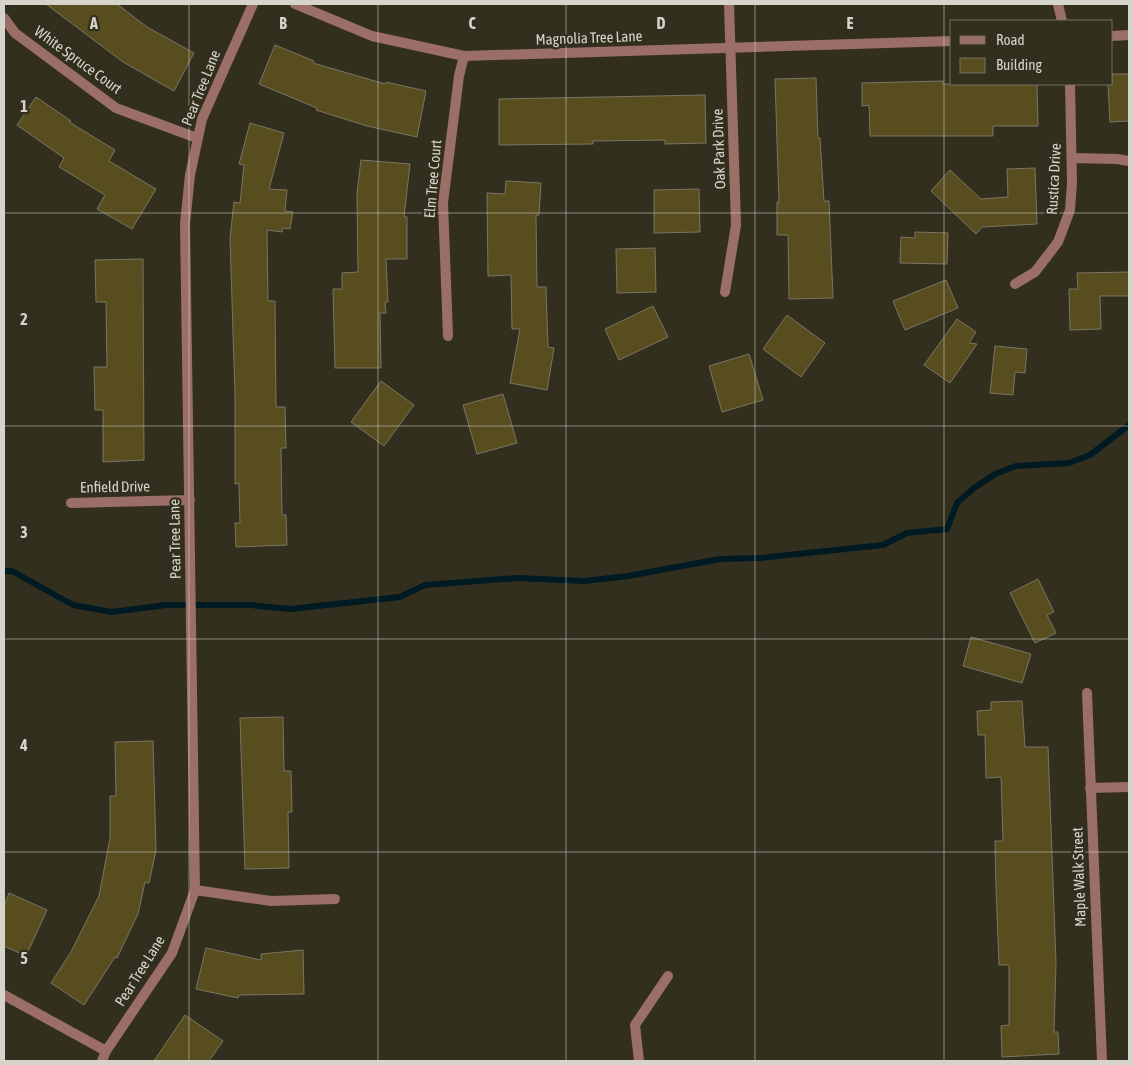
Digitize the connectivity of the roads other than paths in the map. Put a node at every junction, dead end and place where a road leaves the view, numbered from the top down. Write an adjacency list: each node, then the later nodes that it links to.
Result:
1 (253, 4): 13 (street, Pear Tree Lane)
2 (295, 4): 11 (street, Magnolia Tree Lane)
3 (729, 4): 10 (street, Oak Park Drive)
4 (1058, 4): 6 (street)
5 (4, 18): 13 (street, White Spruce Court)
6 (1062, 20)
7 (1113, 36): 8 (street)
8 (1129, 36)
9 (950, 41): 10 (street, Magnolia Tree Lane)
10 (730, 47): 11 (street, Magnolia Tree Lane); 17 (street, Oak Park Drive)
11 (464, 56): 18 (street, Elm Tree Court)
12 (1070, 85): 14 (street, Rustica Drive)
13 (197, 138): 19 (street, Pear Tree Lane)
14 (1072, 158): 15 (street); 16 (street, Rustica Drive)
15 (1129, 161)
16 (1015, 284)
17 (725, 292)
18 (448, 336)
19 (190, 500): 20 (street, Enfield Drive); 24 (street, Pear Tree Lane)
20 (71, 503)
21 (1087, 693): 23 (street, Maple Walk Street)
22 (1129, 787): 23 (street)
23 (1090, 788): 31 (street, Maple Walk Street)
24 (196, 890): 25 (street); 28 (street, Pear Tree Lane)
25 (335, 899)
26 (668, 976): 30 (street)
27 (4, 995): 28 (street)
28 (106, 1051): 29 (street, Pear Tree Lane)
29 (102, 1061)
30 (639, 1061)
31 (1102, 1061)

